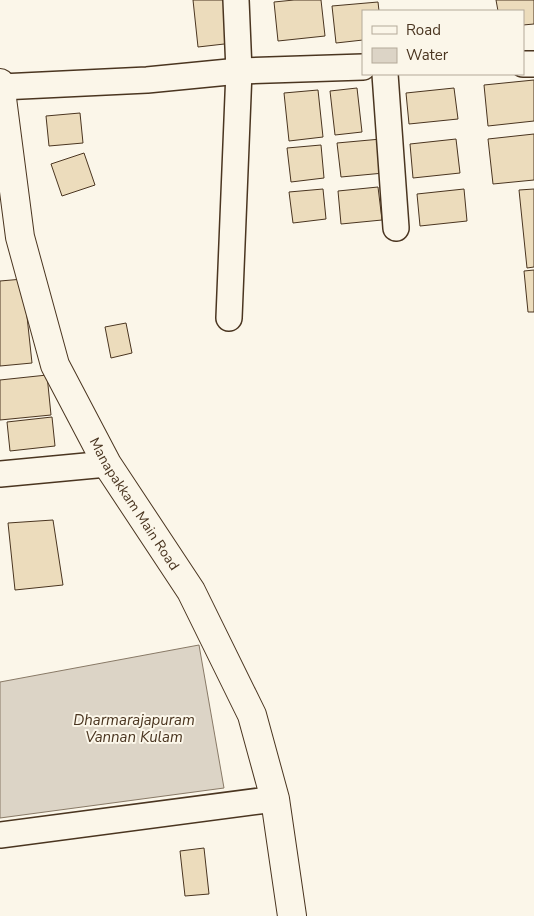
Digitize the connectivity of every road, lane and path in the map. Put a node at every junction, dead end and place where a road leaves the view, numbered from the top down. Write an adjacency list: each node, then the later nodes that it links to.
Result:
1 (236, 0): 3 (street)
2 (362, 67): 3 (street)
3 (239, 71): 6 (street); 8 (street)
4 (384, 75): 7 (street)
5 (0, 83): 6 (main road, Manapakkam Main Road)
6 (0, 87): 9 (main road, Manapakkam Main Road)
7 (396, 228)
8 (229, 318)
9 (107, 464): 10 (street); 11 (main road, Manapakkam Main Road)
10 (0, 474)
11 (275, 799): 12 (street); 13 (main road, Manapakkam Main Road)
12 (0, 835)
13 (292, 916)

